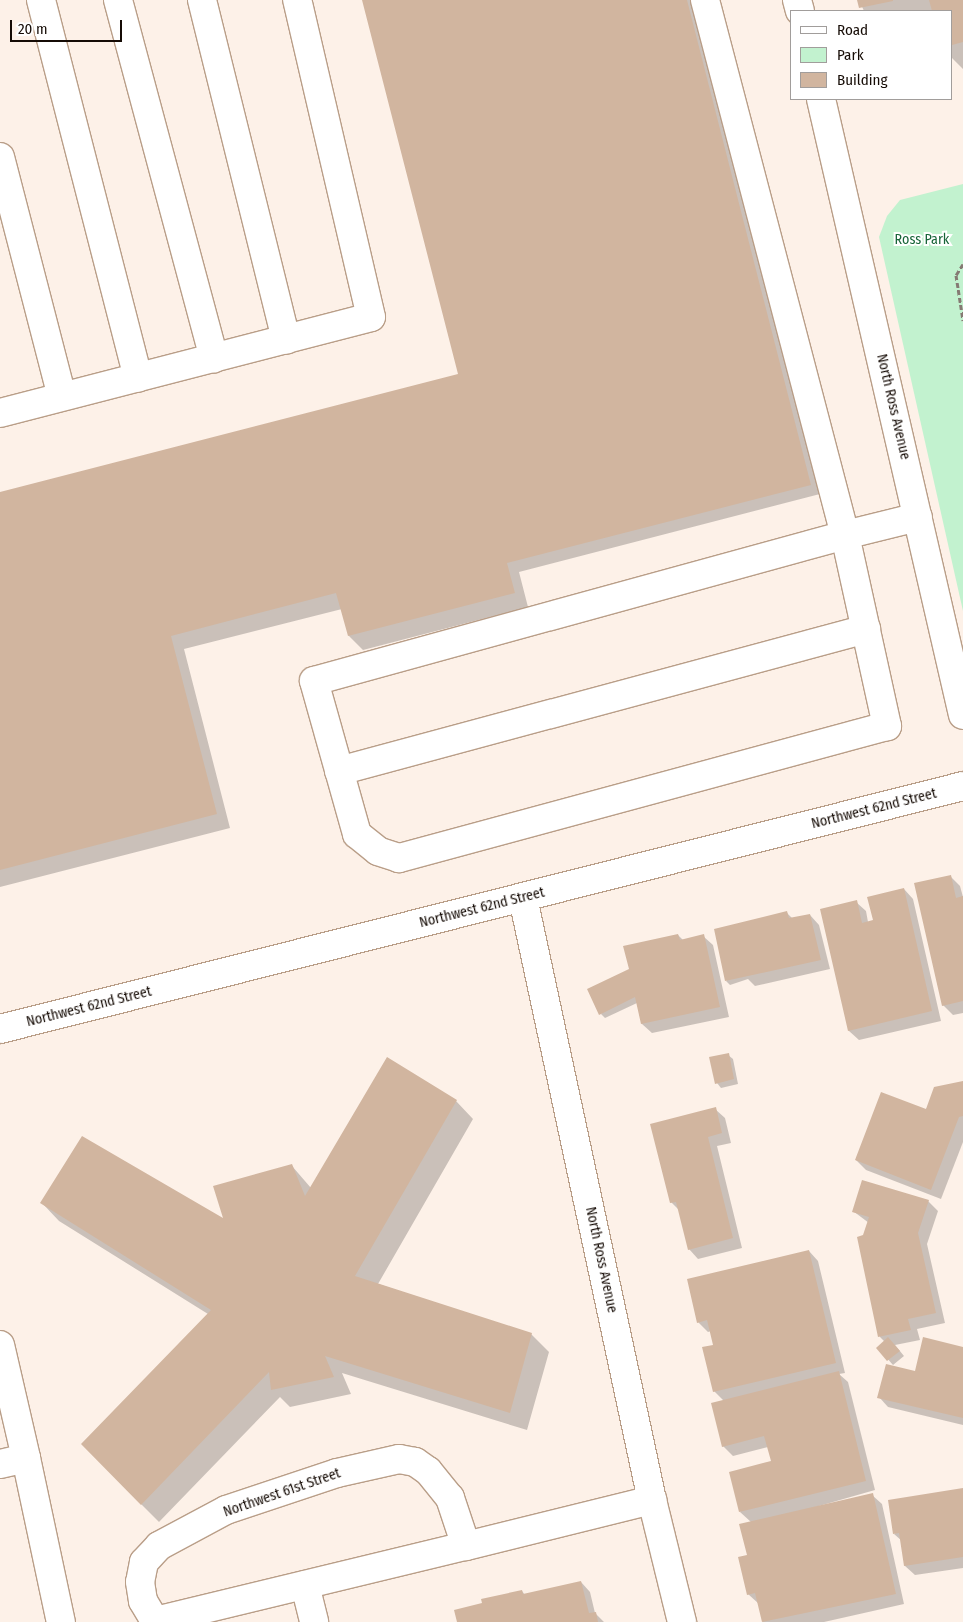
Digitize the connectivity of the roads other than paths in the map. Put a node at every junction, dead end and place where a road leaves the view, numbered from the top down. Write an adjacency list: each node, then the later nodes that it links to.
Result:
1 (41, 0): 10 (street)
2 (118, 0): 9 (street)
3 (202, 0): 8 (street)
4 (297, 0): 8 (street)
5 (705, 0): 14 (street)
6 (821, 100): 13 (street, North Ross Avenue)
7 (0, 156): 11 (street)
8 (286, 340): 9 (street)
9 (214, 358): 10 (street)
10 (138, 378): 11 (street)
11 (62, 396): 12 (street)
12 (0, 413)
13 (918, 518): 14 (street); 16 (street, North Ross Avenue)
14 (845, 535): 15 (street); 17 (street)
15 (866, 629): 17 (street); 17 (street)
16 (963, 715)
17 (339, 771)
18 (963, 786): 19 (street, Northwest 62nd Street)
19 (523, 898): 20 (street, Northwest 62nd Street); 24 (street, North Ross Avenue)
20 (0, 1029)
21 (0, 1345): 22 (street)
22 (26, 1458): 23 (street); 27 (street)
23 (0, 1464)
24 (652, 1500): 25 (street, Northwest 61st Street); 29 (street, North Ross Avenue)
25 (466, 1546): 26 (street, Northwest 61st Street); 26 (street, Northwest 61st Street)
26 (305, 1585): 28 (street)
27 (61, 1622)
28 (314, 1622)
29 (682, 1622)

